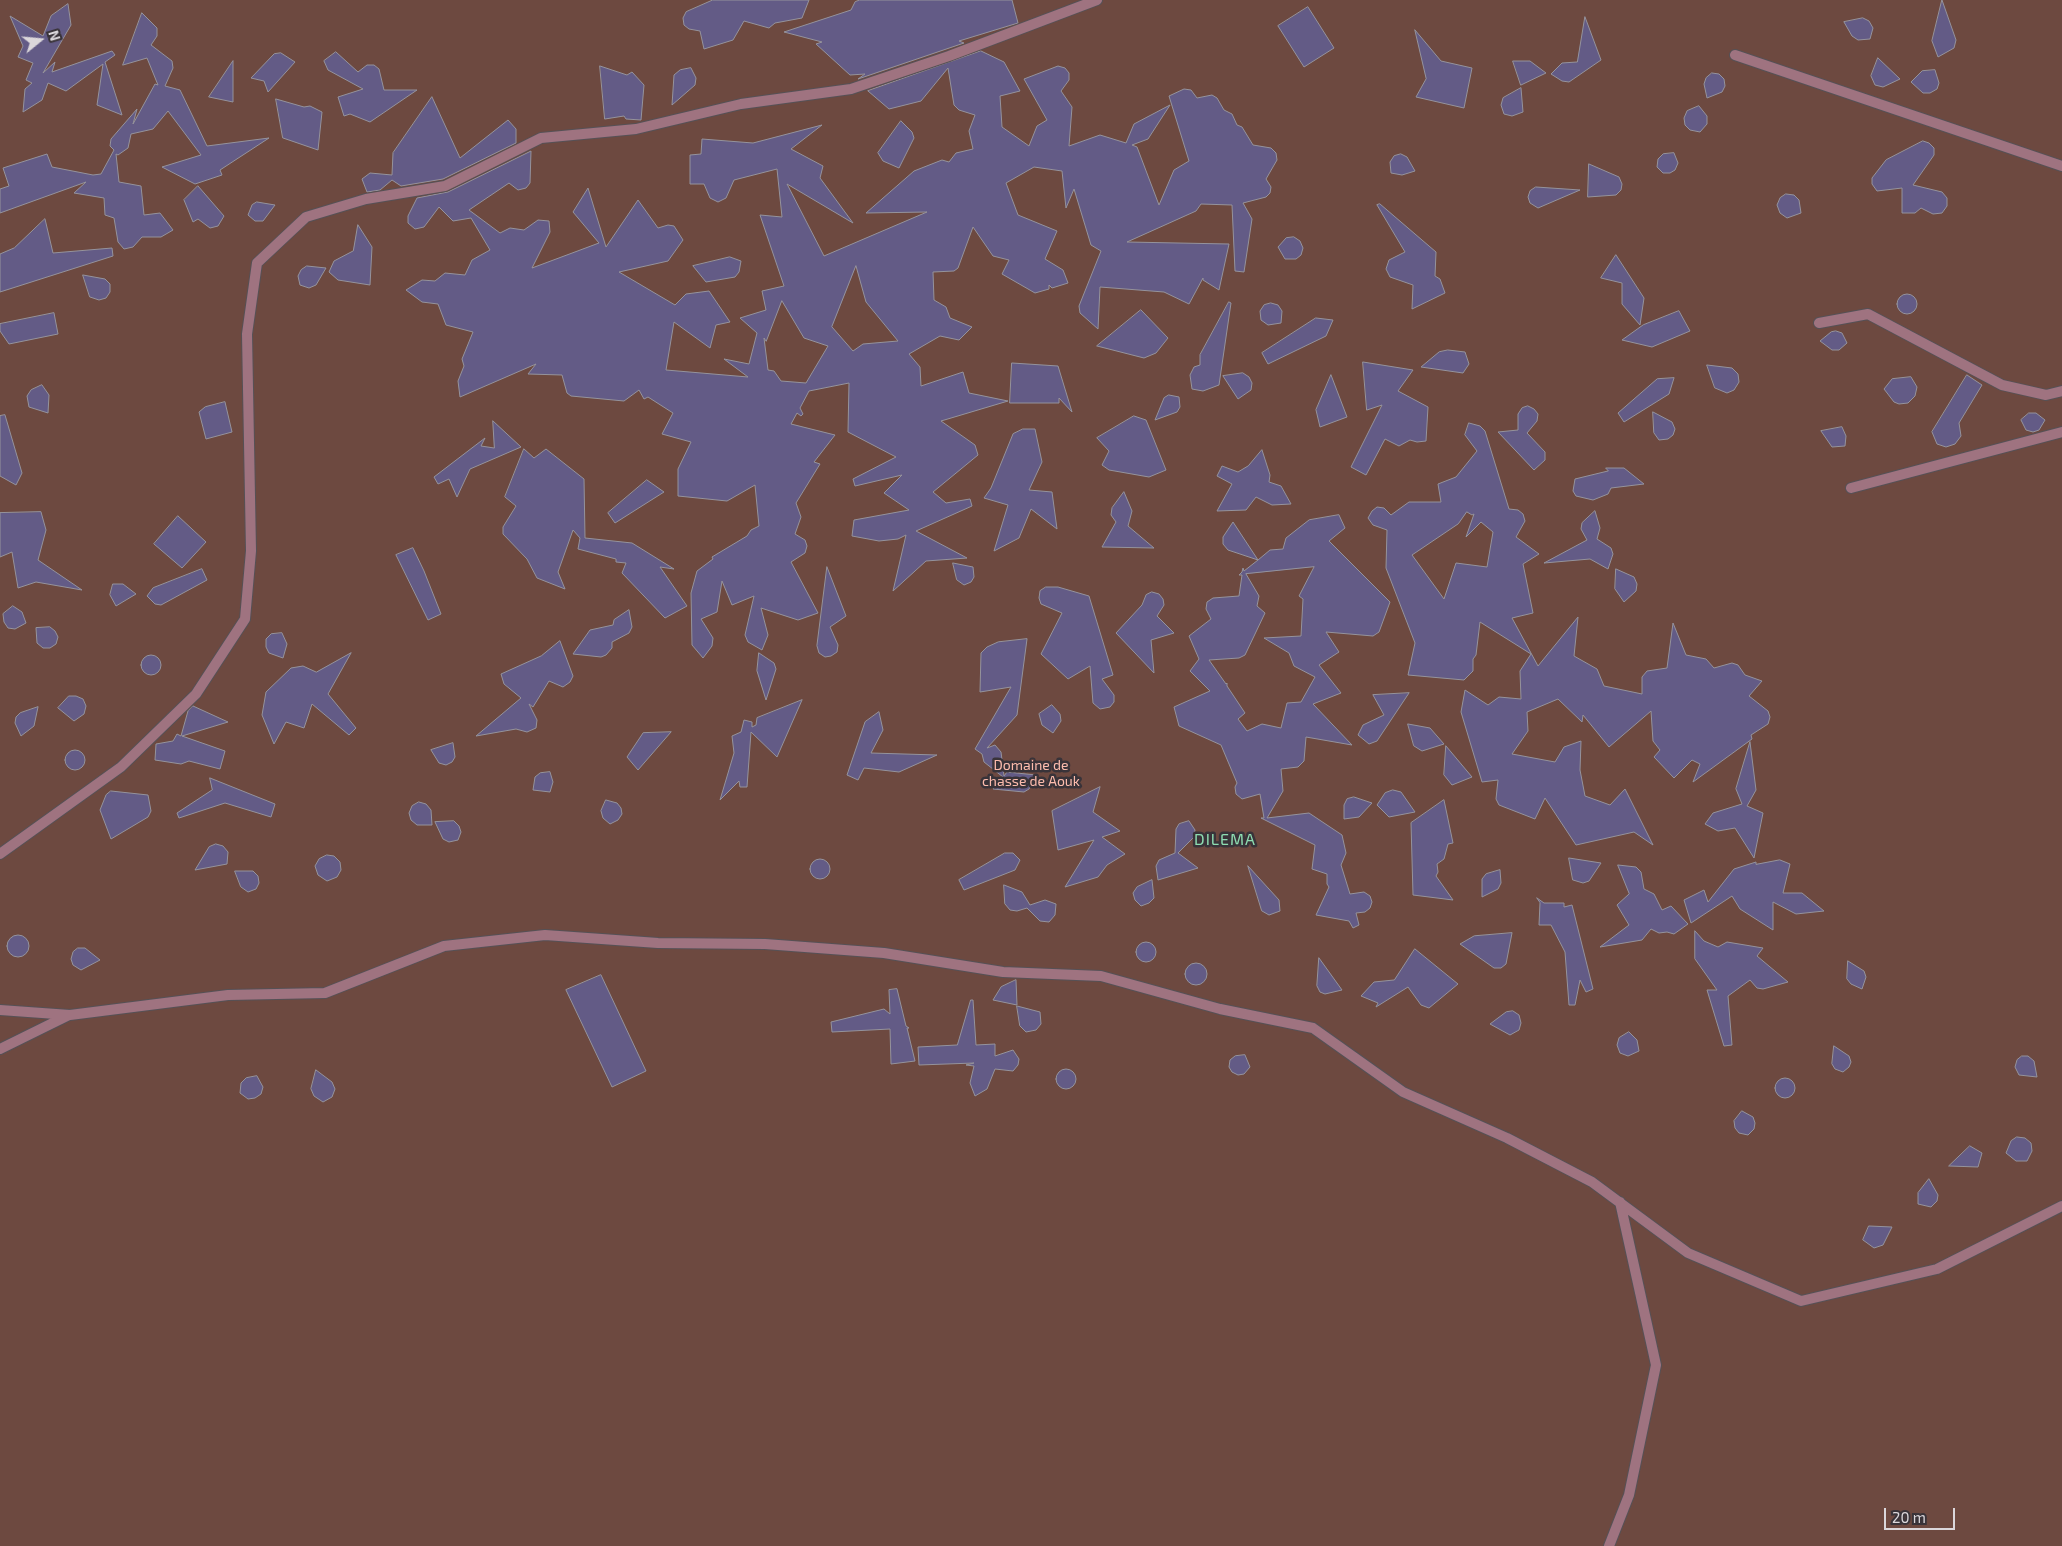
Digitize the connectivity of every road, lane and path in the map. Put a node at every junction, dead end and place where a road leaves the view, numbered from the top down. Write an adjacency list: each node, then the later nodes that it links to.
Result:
1 (1097, 0): 8 (street)
2 (1735, 55): 3 (street)
3 (2062, 166)
4 (1819, 323): 5 (street)
5 (2062, 391)
6 (2062, 432): 7 (street)
7 (1851, 488)
8 (0, 854)
9 (0, 1010): 10 (street)
10 (70, 1015): 11 (street); 12 (street)
11 (0, 1049)
12 (1620, 1202): 13 (street); 14 (street)
13 (2062, 1206)
14 (1609, 1546)

